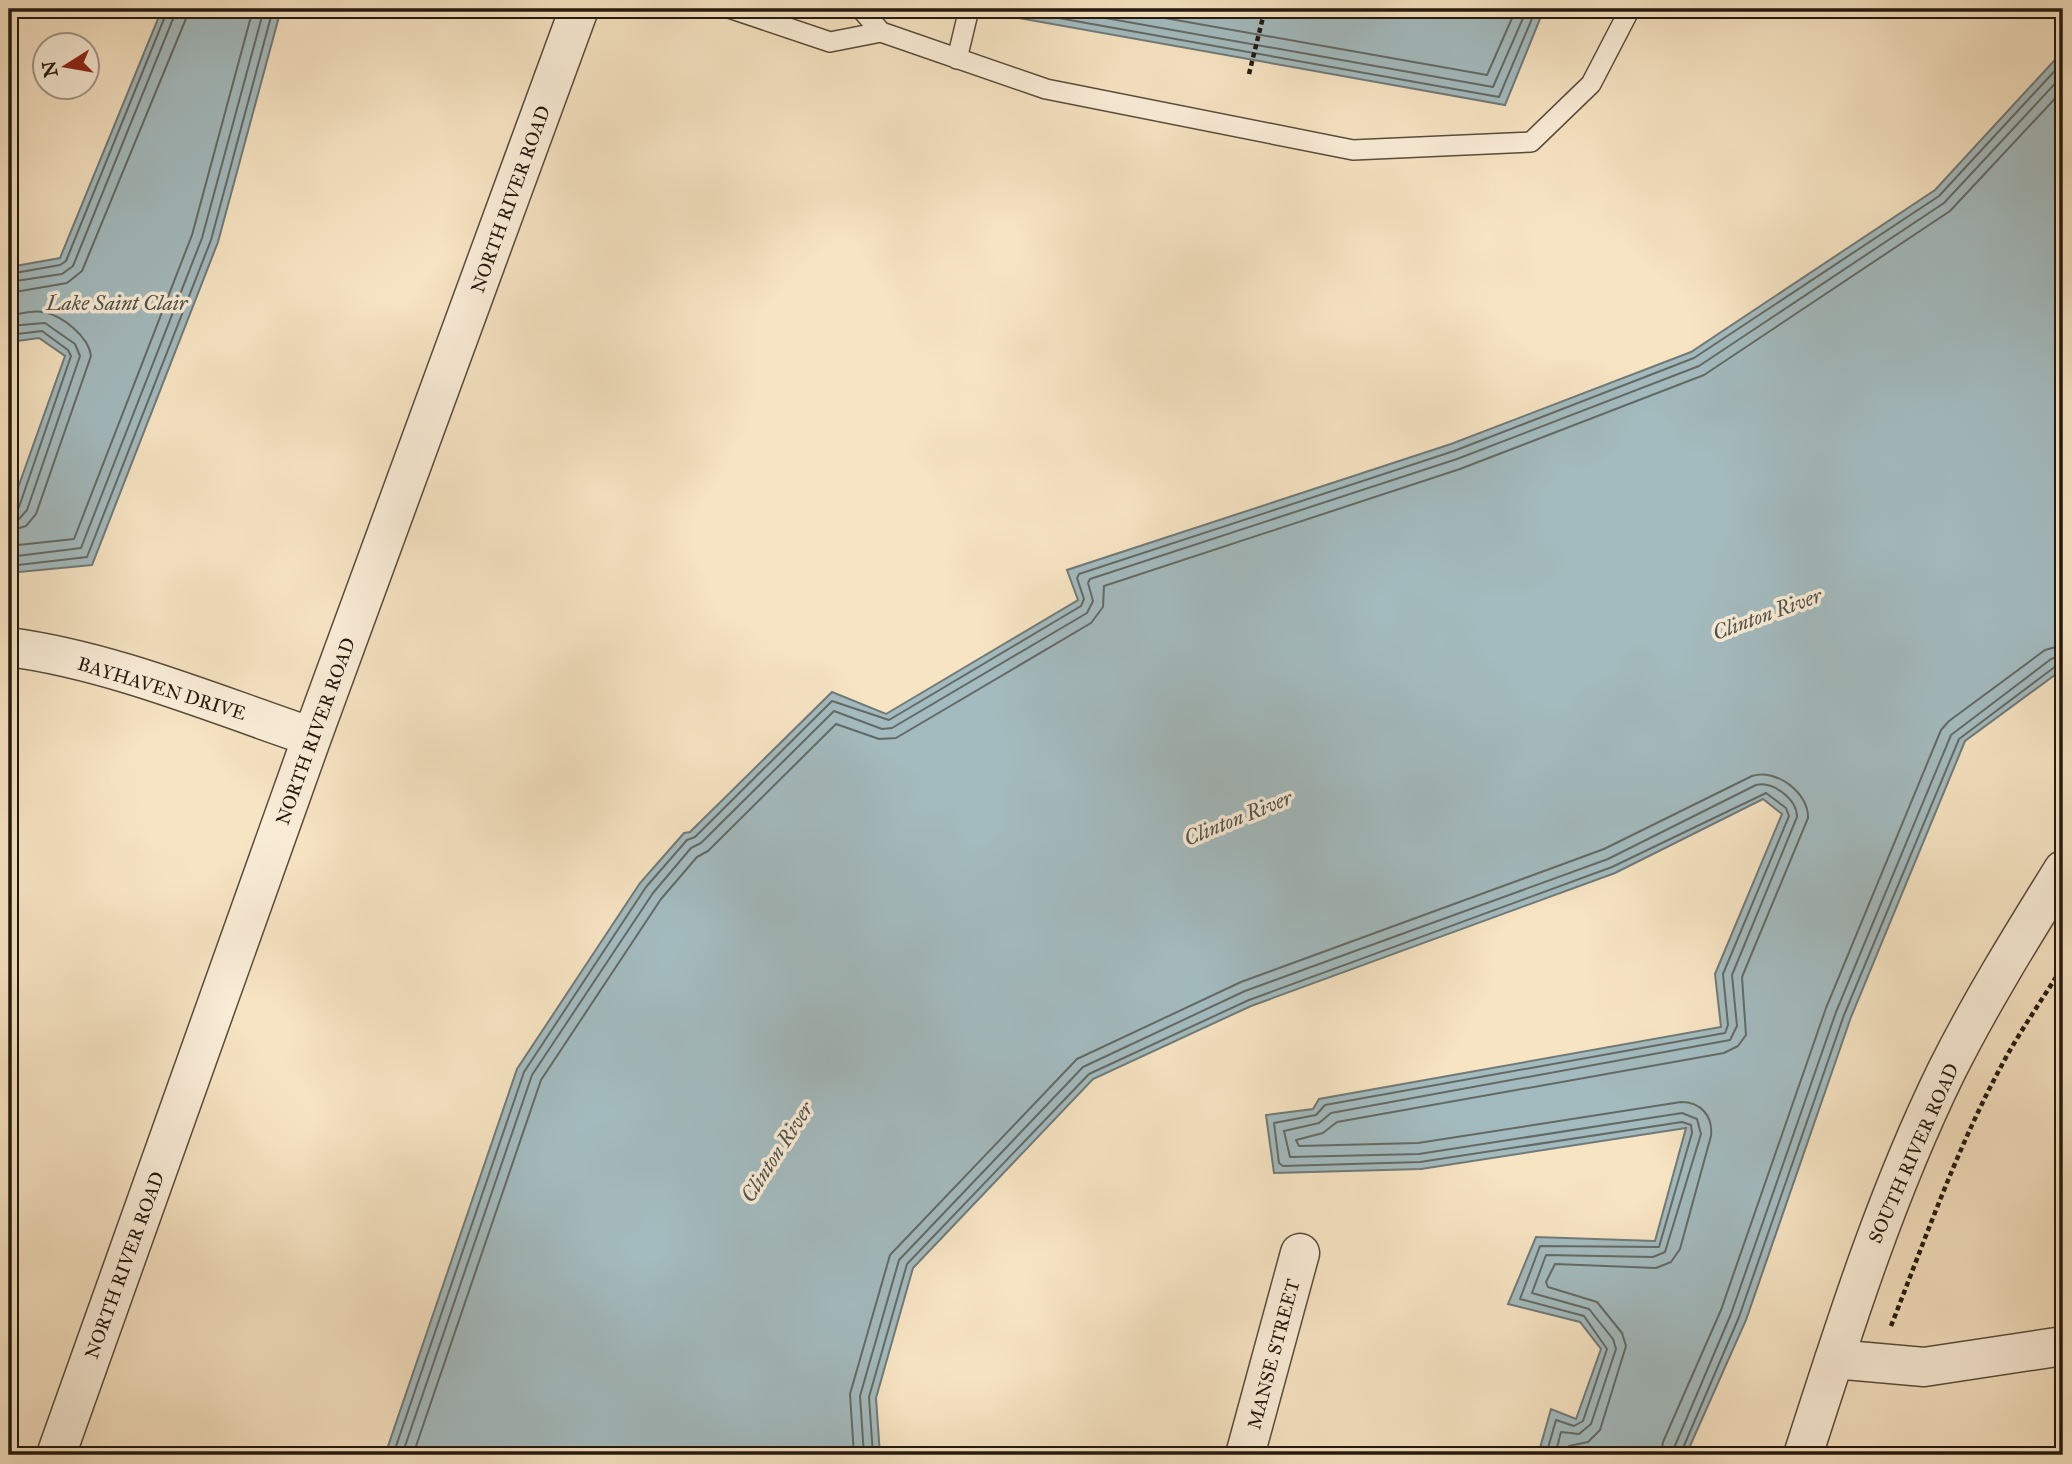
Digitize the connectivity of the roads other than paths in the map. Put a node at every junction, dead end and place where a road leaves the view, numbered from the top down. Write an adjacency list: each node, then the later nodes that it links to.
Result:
1 (579, 9): 9 (street, NORTH RIVER ROAD)
2 (732, 9): 6 (lane)
3 (861, 9): 6 (lane)
4 (968, 9): 7 (lane)
5 (1630, 9): 7 (lane)
6 (881, 33): 7 (lane)
7 (957, 59)
8 (9, 647): 9 (street, BAYHAVEN DRIVE)
9 (313, 737): 14 (street, NORTH RIVER ROAD)
10 (2063, 870): 13 (street, SOUTH RIVER ROAD)
11 (1300, 1252): 15 (street, MANSE STREET)
12 (2063, 1346): 13 (street)
13 (1834, 1359): 16 (street, SOUTH RIVER ROAD)
14 (56, 1455)
15 (1245, 1455)
16 (1803, 1455)

